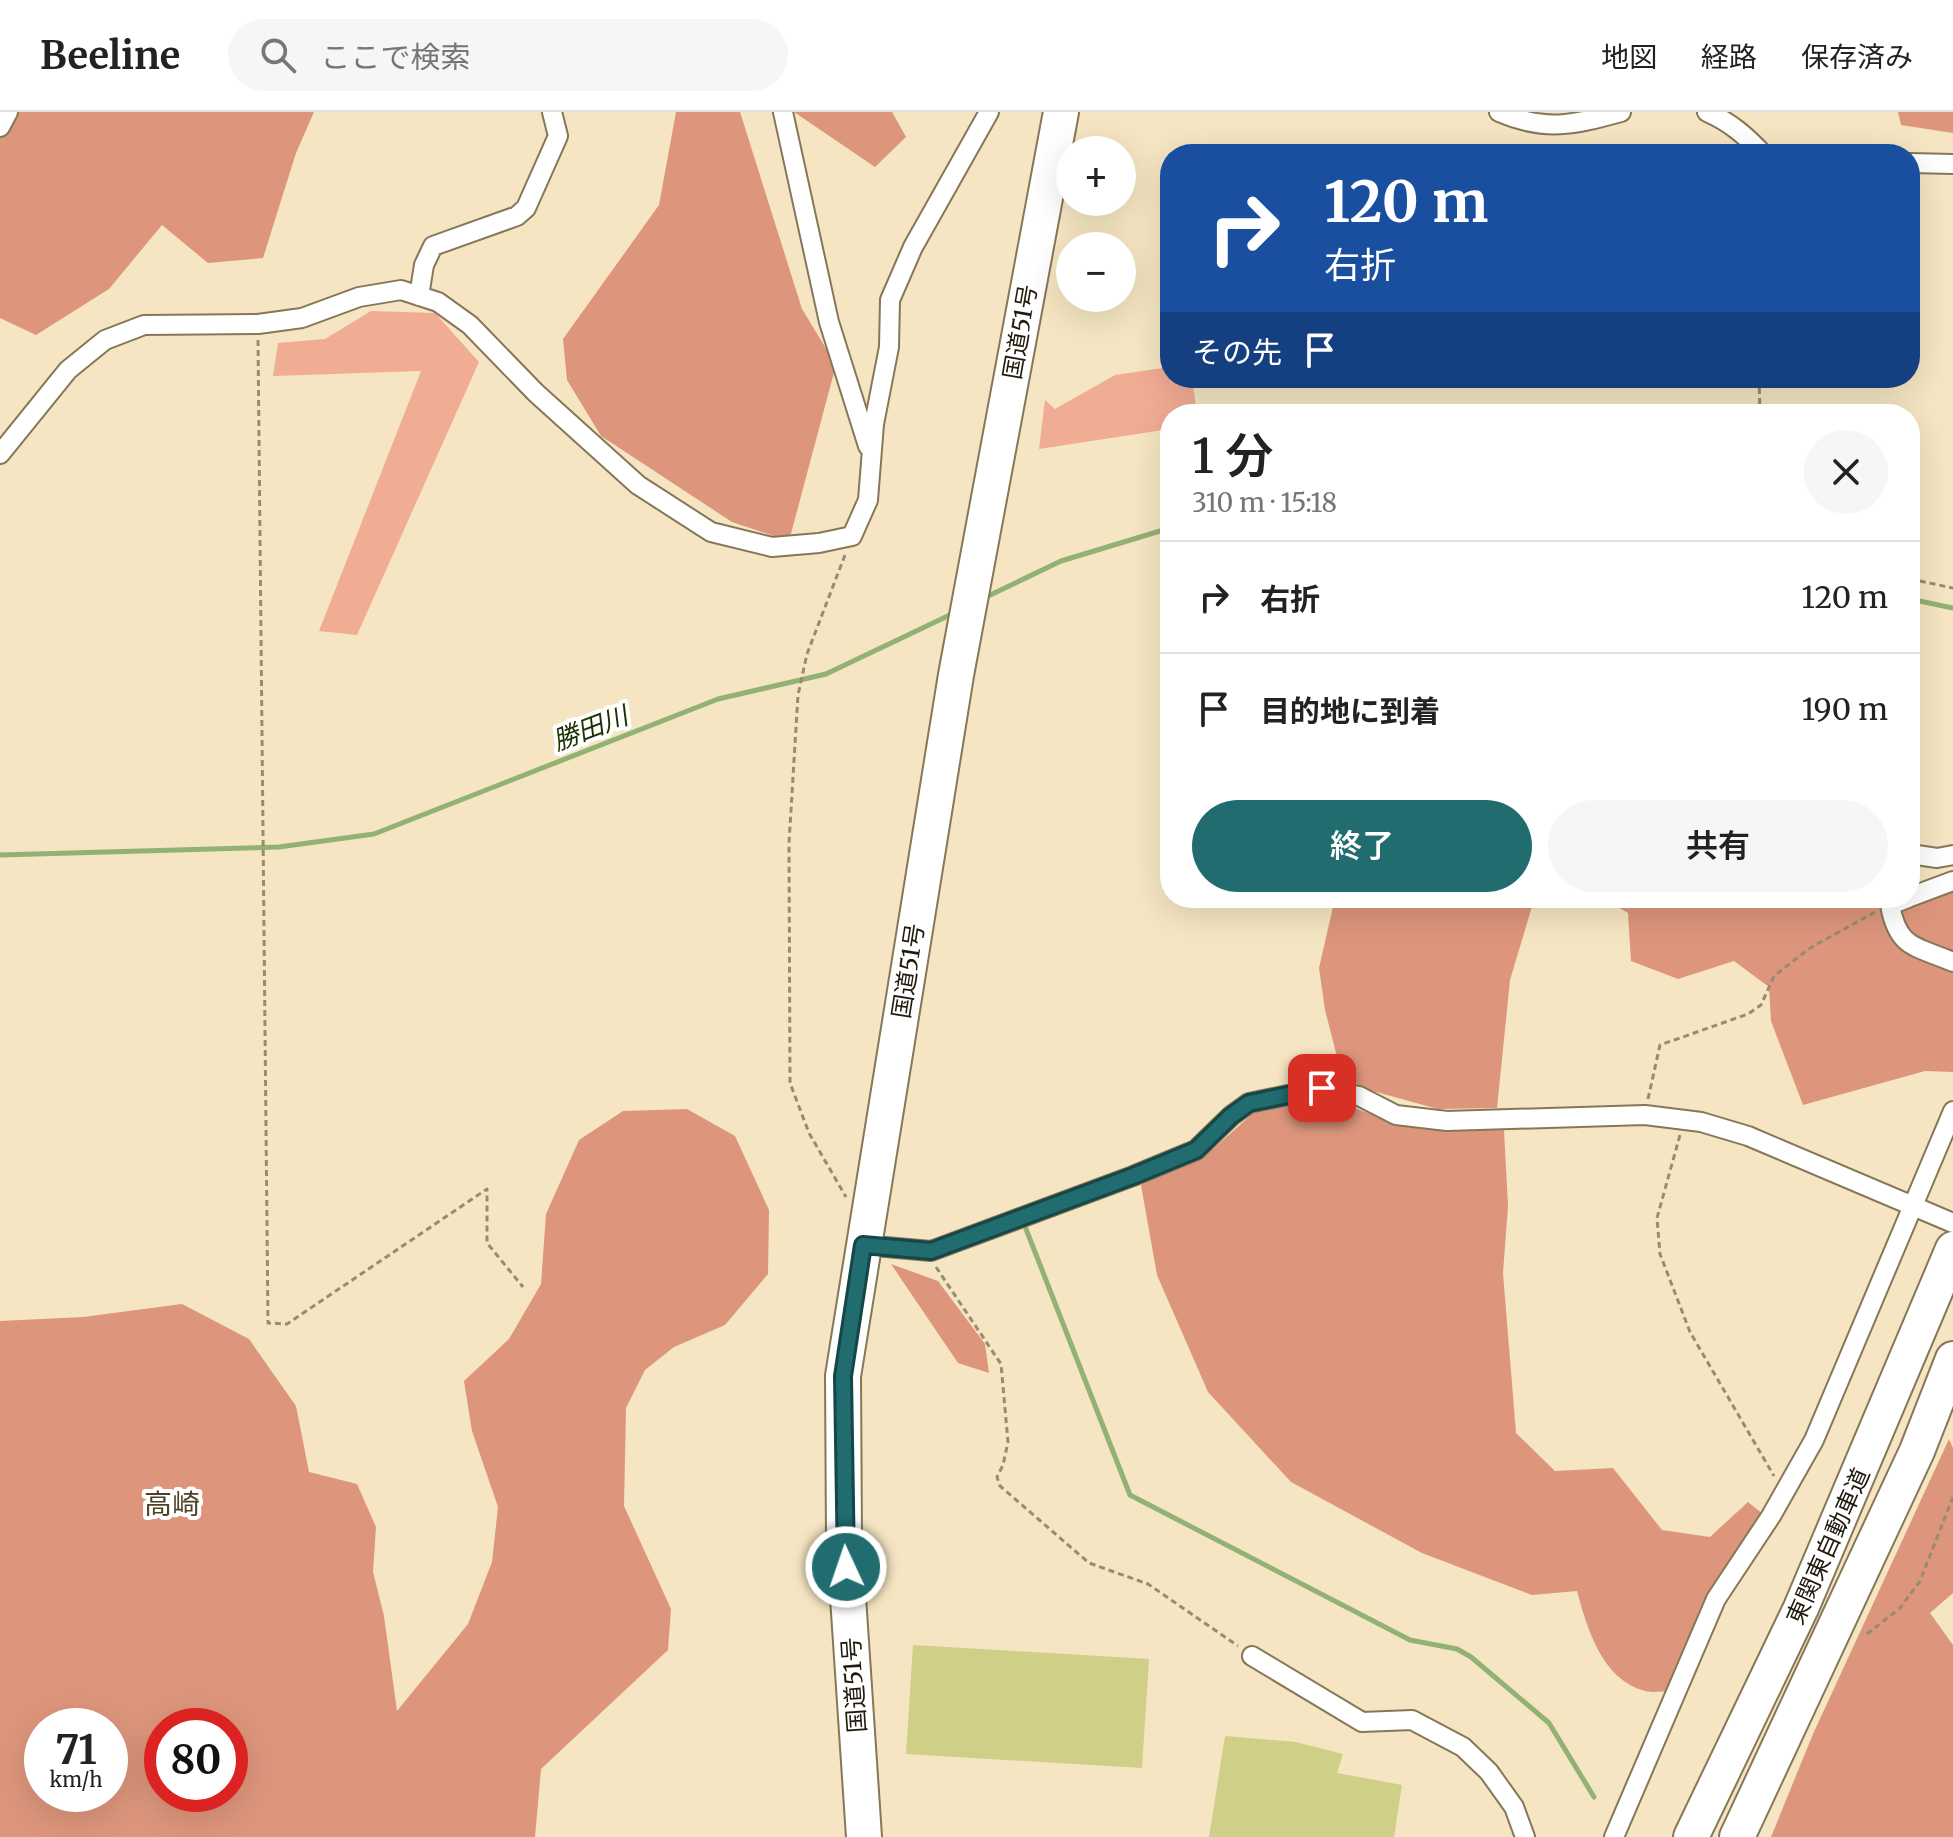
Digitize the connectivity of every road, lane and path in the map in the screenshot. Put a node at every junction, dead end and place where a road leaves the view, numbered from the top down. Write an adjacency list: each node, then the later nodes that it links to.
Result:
1 (8, 112): 9 (street)
2 (552, 112): 13 (street)
3 (783, 112): 16 (street)
4 (989, 112): 16 (street)
5 (1061, 112): 32 (highway, 国道51号)
6 (1499, 112): 7 (street)
7 (1621, 112)
8 (1707, 112): 10 (street)
9 (0, 127)
10 (1754, 144)
11 (1920, 163): 12 (street)
12 (1953, 164)
13 (419, 296): 14 (street); 17 (street)
14 (258, 324): 15 (street); 35 (path)
15 (0, 454)
16 (872, 456): 17 (street)
17 (852, 536): 32 (path)
18 (1920, 581): 19 (path)
19 (1953, 588)
20 (1920, 855): 21 (street)
21 (1953, 855)
22 (1953, 881): 23 (street)
23 (1920, 894)
24 (1883, 908): 28 (path)
25 (1891, 908): 26 (street)
26 (1953, 962)
27 (1953, 1111): 30 (street)
28 (1645, 1115): 29 (street); 34 (street)
29 (1685, 1120): 30 (street); 37 (path)
30 (1912, 1207): 31 (street); 37 (street)
31 (1953, 1223)
32 (864, 1238): 34 (street); 42 (highway, 国道51号)
33 (1953, 1249): 45 (highway, 東関東自動車道)
34 (925, 1251): 40 (path)
35 (523, 1287)
36 (1953, 1359): 41 (highway, 東関東自動車道)
37 (1784, 1493): 44 (street)
38 (1953, 1497): 39 (path)
39 (1867, 1634)
40 (1252, 1656): 43 (street)
41 (1742, 1827)
42 (864, 1837)
43 (1525, 1837)
44 (1614, 1837)
45 (1691, 1837)

